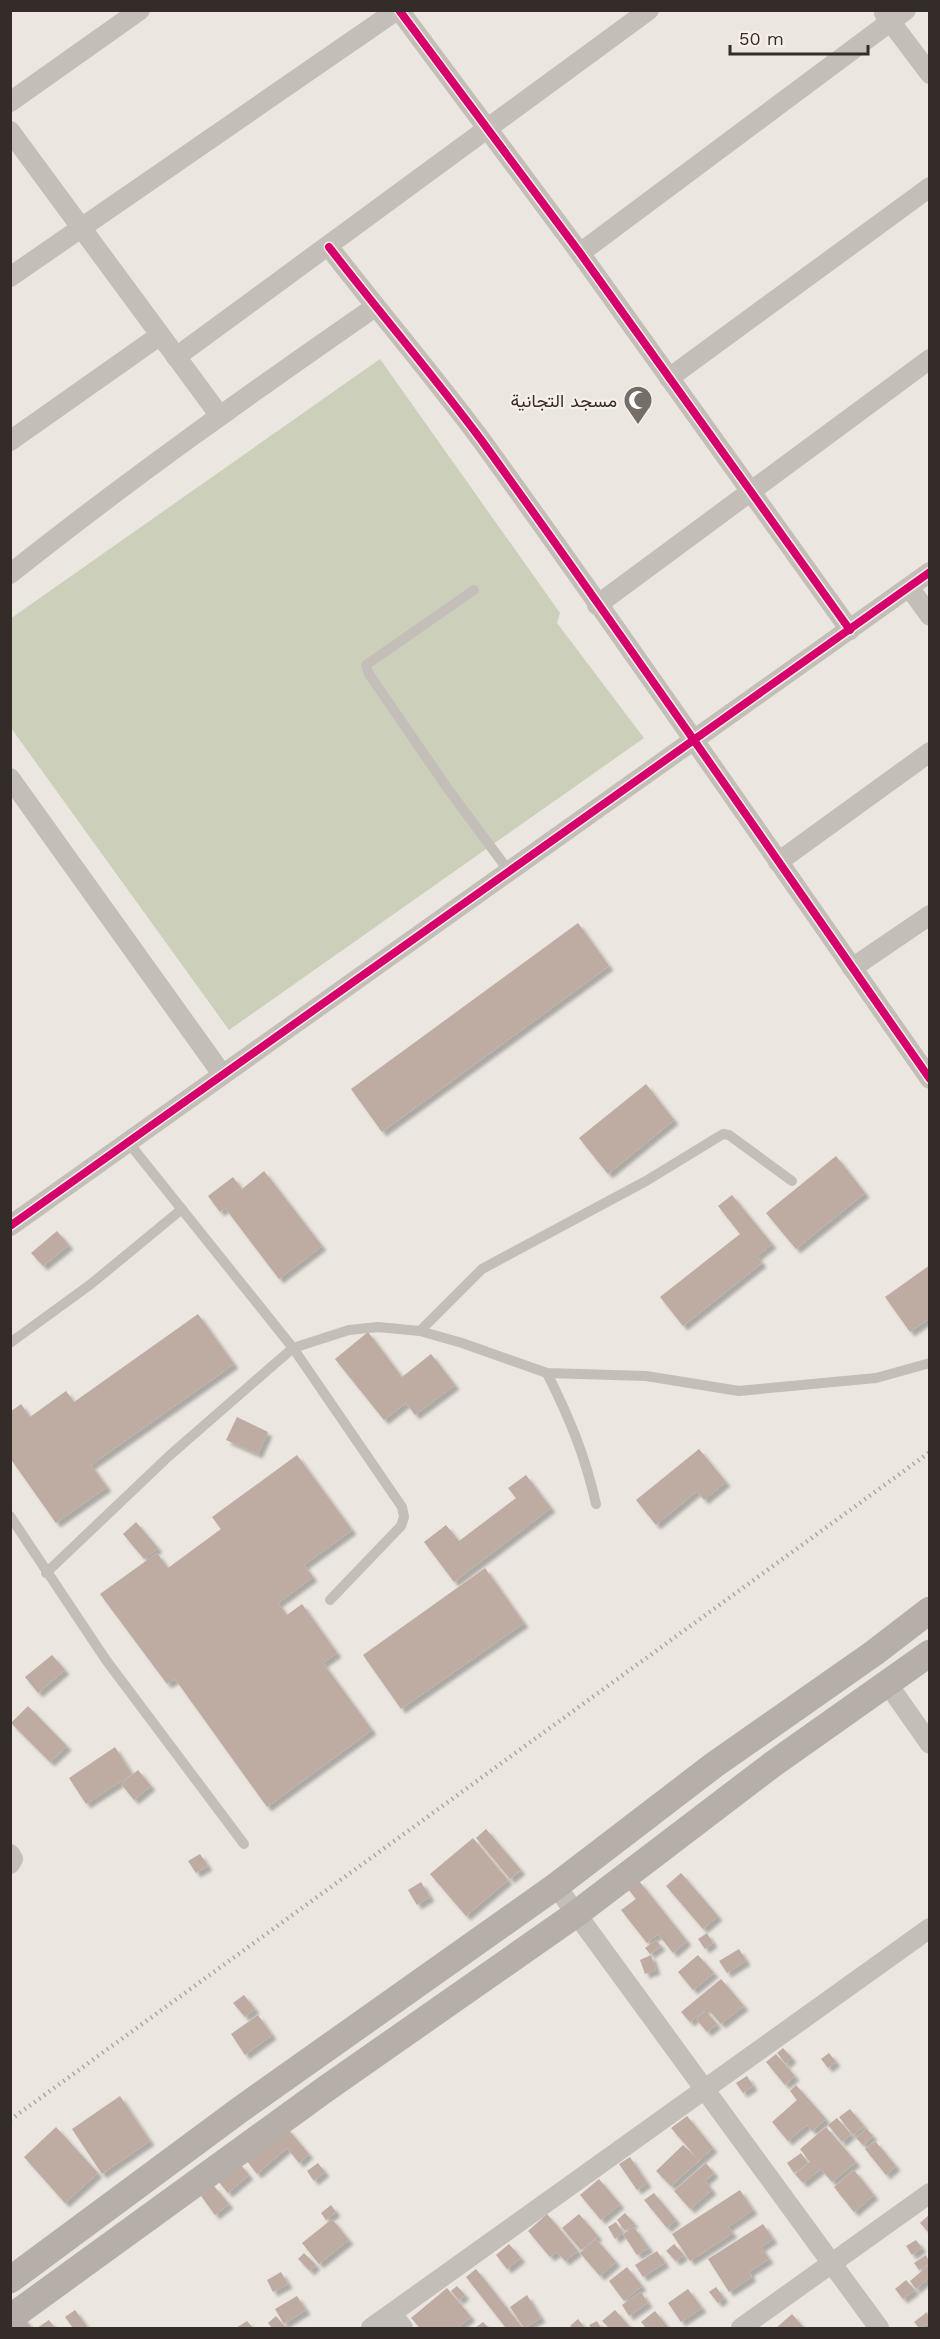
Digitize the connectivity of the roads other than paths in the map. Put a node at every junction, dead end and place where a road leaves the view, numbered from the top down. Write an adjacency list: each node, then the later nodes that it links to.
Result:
1 (140, 10): 6 (street)
2 (398, 10): 7 (street); 10 (street)
3 (649, 10): 7 (street)
4 (893, 14): 5 (street); 12 (street)
5 (930, 74)
6 (10, 102)
7 (488, 129): 11 (street); 12 (street)
8 (10, 131): 10 (street)
9 (930, 187): 18 (street)
10 (82, 229): 13 (street); 15 (street)
11 (329, 247): 14 (street); 16 (street)
12 (580, 253): 18 (street)
13 (10, 277)
14 (375, 307): 19 (street); 26 (street)
15 (159, 336): 16 (street); 20 (street)
16 (176, 357): 19 (street)
17 (930, 360): 21 (street)
18 (669, 378): 21 (street)
19 (220, 416): 23 (street)
20 (10, 441)
21 (751, 493): 26 (street); 28 (street)
22 (930, 572): 24 (street)
23 (10, 574)
24 (909, 587): 27 (street); 28 (street)
25 (474, 590): 33 (lane)
26 (597, 605): 29 (street)
27 (930, 616)
28 (850, 630): 29 (street)
29 (694, 739): 32 (street); 33 (street)
30 (930, 752): 32 (street)
31 (10, 778): 36 (street)
32 (778, 862): 35 (street)
33 (508, 870): 36 (street)
34 (930, 915): 35 (street)
35 (852, 968): 37 (street)
36 (222, 1074): 38 (street)
37 (930, 1079)
38 (128, 1142): 40 (lane); 41 (street)
39 (792, 1182): 42 (lane)
40 (182, 1209): 43 (lane); 44 (lane)
41 (10, 1226)
42 (420, 1331): 44 (lane); 46 (lane)
43 (10, 1343)
44 (293, 1348): 49 (lane); 50 (lane)
45 (930, 1363): 46 (lane)
46 (548, 1373): 47 (lane)
47 (596, 1504)
48 (10, 1516): 49 (lane)
49 (46, 1573): 55 (lane)
50 (330, 1600)
51 (930, 1610): 58 (main road)
52 (930, 1653): 53 (main road)
53 (888, 1683): 54 (street); 59 (main road)
54 (930, 1744)
55 (244, 1844)
56 (10, 1854): 57 (street)
57 (10, 1864)
58 (556, 1886): 59 (street); 64 (main road)
59 (576, 1914): 61 (street); 65 (main road)
60 (930, 1928): 61 (street)
61 (703, 2090): 63 (street); 66 (street)
62 (930, 2193): 63 (street)
63 (831, 2264): 68 (street); 69 (street)
64 (10, 2280)
65 (10, 2318)
66 (397, 2321): 67 (street)
67 (371, 2328)
68 (741, 2328)
69 (879, 2328)

